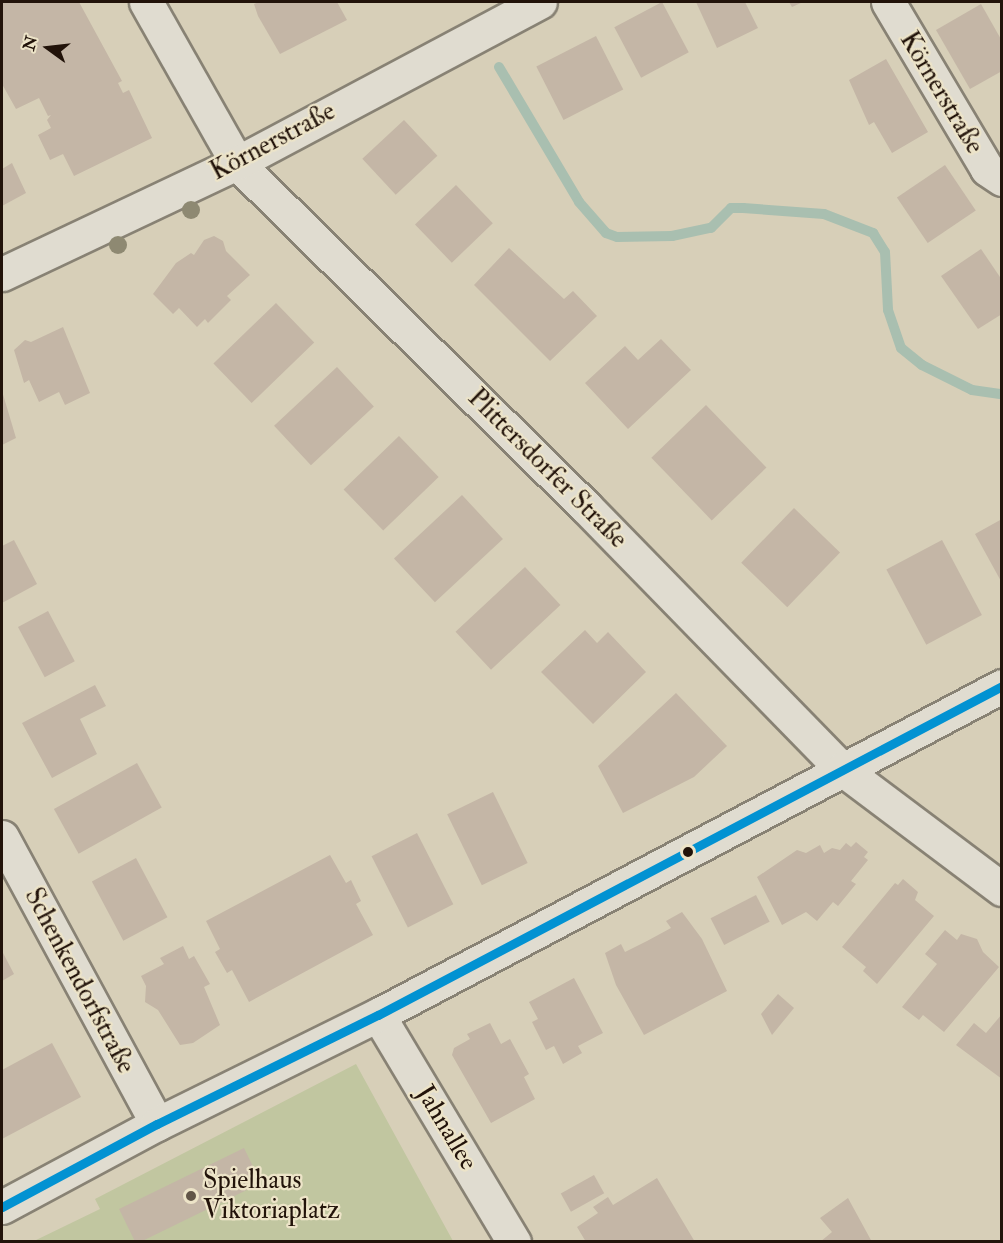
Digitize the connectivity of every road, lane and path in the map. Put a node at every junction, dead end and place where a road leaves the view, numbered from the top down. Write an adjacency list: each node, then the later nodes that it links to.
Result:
1 (146, 2): 4 (street, Plittersdorfer Straße)
2 (540, 2): 4 (street, Körnerstraße)
3 (888, 2): 5 (street, Körnerstraße)
4 (237, 163): 6 (street, Körnerstraße); 8 (street, Plittersdorfer Straße)
5 (1002, 179)
6 (2, 274)
7 (1002, 686): 8 (street)
8 (842, 769): 10 (street, Plittersdorfer Straße); 11 (street)
9 (2, 837): 12 (street, Schenkendorfstraße)
10 (1002, 889)
11 (378, 1015): 12 (street); 14 (street, Jahnallee)
12 (157, 1124): 13 (street)
13 (2, 1207)
14 (514, 1242)

